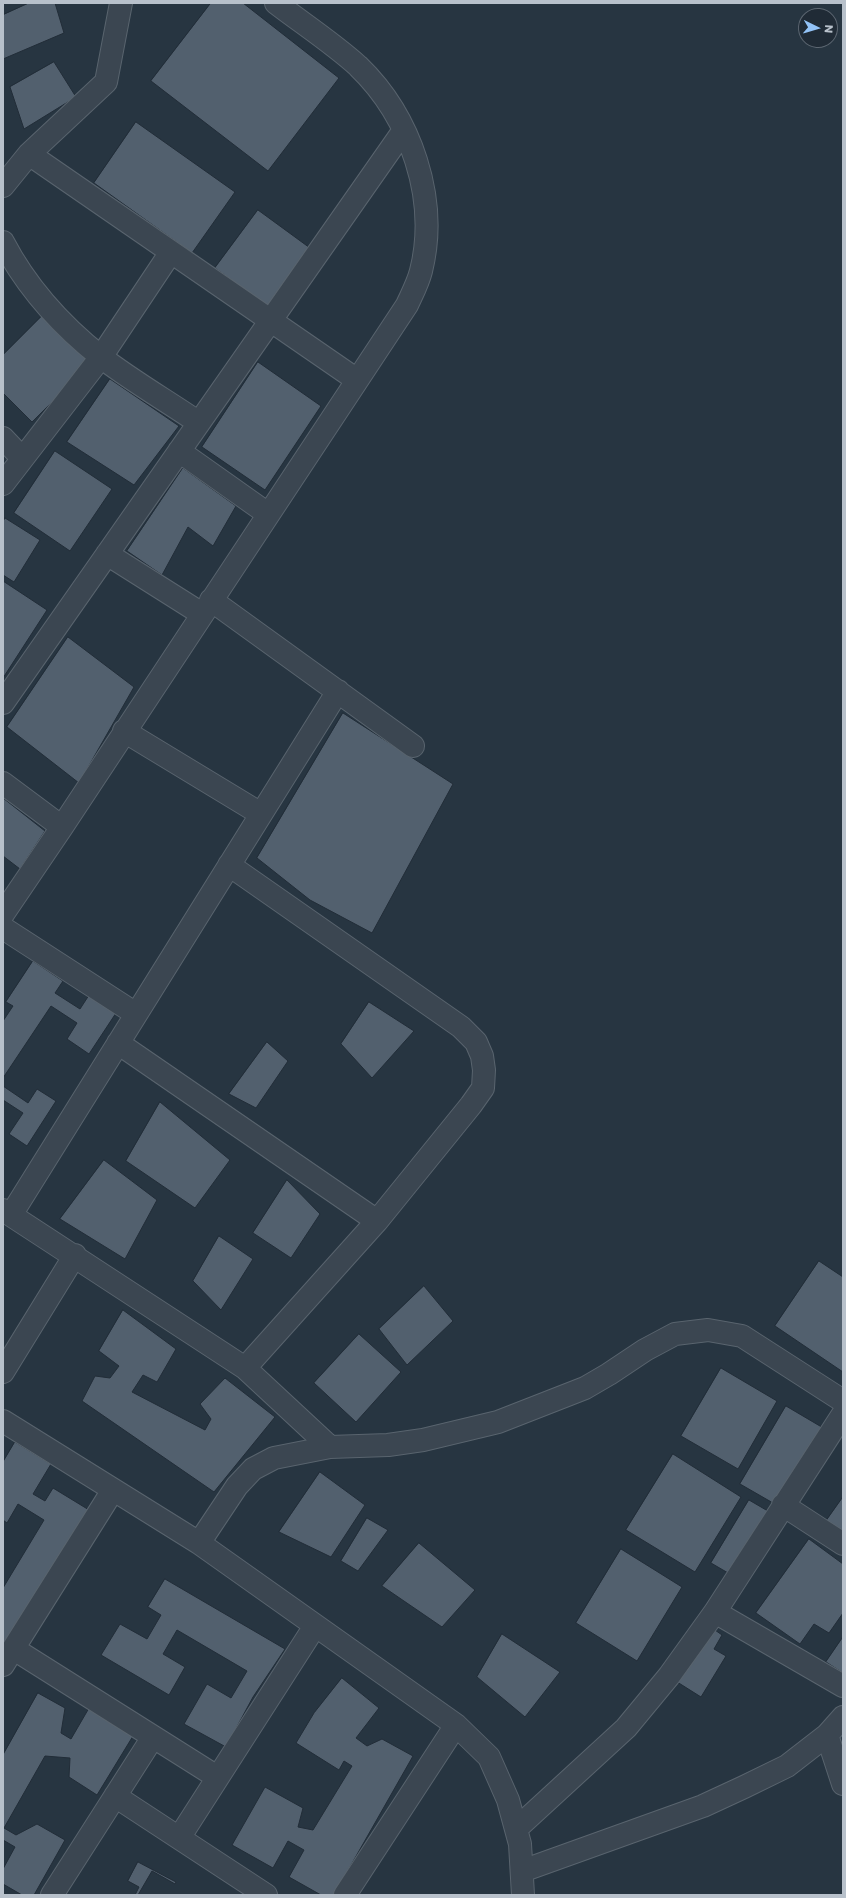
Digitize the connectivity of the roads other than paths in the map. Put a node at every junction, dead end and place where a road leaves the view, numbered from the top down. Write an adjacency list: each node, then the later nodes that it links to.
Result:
1 (121, 3): 4 (street)
2 (276, 3): 3 (street)
3 (404, 130): 8 (street); 10 (street)
4 (29, 154): 5 (street); 7 (street)
5 (3, 186)
6 (3, 242): 9 (street)
7 (171, 252): 8 (street); 9 (street)
8 (270, 321): 10 (street); 11 (street)
9 (101, 357): 11 (street); 14 (street)
10 (357, 380): 16 (street)
11 (199, 424): 13 (street)
12 (3, 438): 14 (street)
13 (179, 451): 16 (street); 17 (street)
14 (22, 458): 15 (street)
15 (3, 484)
16 (268, 514): 18 (street)
17 (107, 554): 18 (street); 20 (street)
18 (207, 607): 19 (street); 21 (street)
19 (338, 691): 22 (street); 24 (street)
20 (3, 703)
21 (124, 731): 24 (street); 25 (street)
22 (413, 746)
23 (3, 783): 25 (street)
24 (260, 814): 26 (street)
25 (62, 827): 27 (street)
26 (229, 865): 29 (street); 32 (street)
27 (3, 914)
28 (3, 928): 29 (street)
29 (136, 1014): 30 (street)
30 (118, 1043): 31 (street); 32 (street)
31 (7, 1212): 33 (street)
32 (377, 1221): 34 (street)
33 (75, 1255): 34 (street); 35 (street)
34 (245, 1368): 39 (street)
35 (3, 1372)
36 (843, 1401): 39 (street)
37 (843, 1414): 41 (street)
38 (3, 1421): 40 (street)
39 (330, 1447): 42 (street)
40 (113, 1490): 42 (street); 46 (street)
41 (783, 1505): 43 (street); 44 (street)
42 (199, 1544): 45 (street)
43 (843, 1544)
44 (715, 1612): 47 (street); 55 (street)
45 (315, 1626): 49 (street); 52 (street)
46 (8, 1657): 51 (street)
47 (843, 1686)
48 (843, 1717): 50 (street)
49 (456, 1725): 55 (street); 60 (street)
50 (827, 1735): 53 (street); 57 (street)
51 (153, 1736): 52 (street); 54 (street)
52 (218, 1777): 56 (street)
53 (843, 1784)
54 (115, 1796): 56 (street); 58 (street)
55 (516, 1829): 57 (street)
56 (179, 1838): 59 (street)
57 (522, 1871): 61 (street)
58 (52, 1895)
59 (266, 1895)
60 (345, 1895)
61 (524, 1895)

